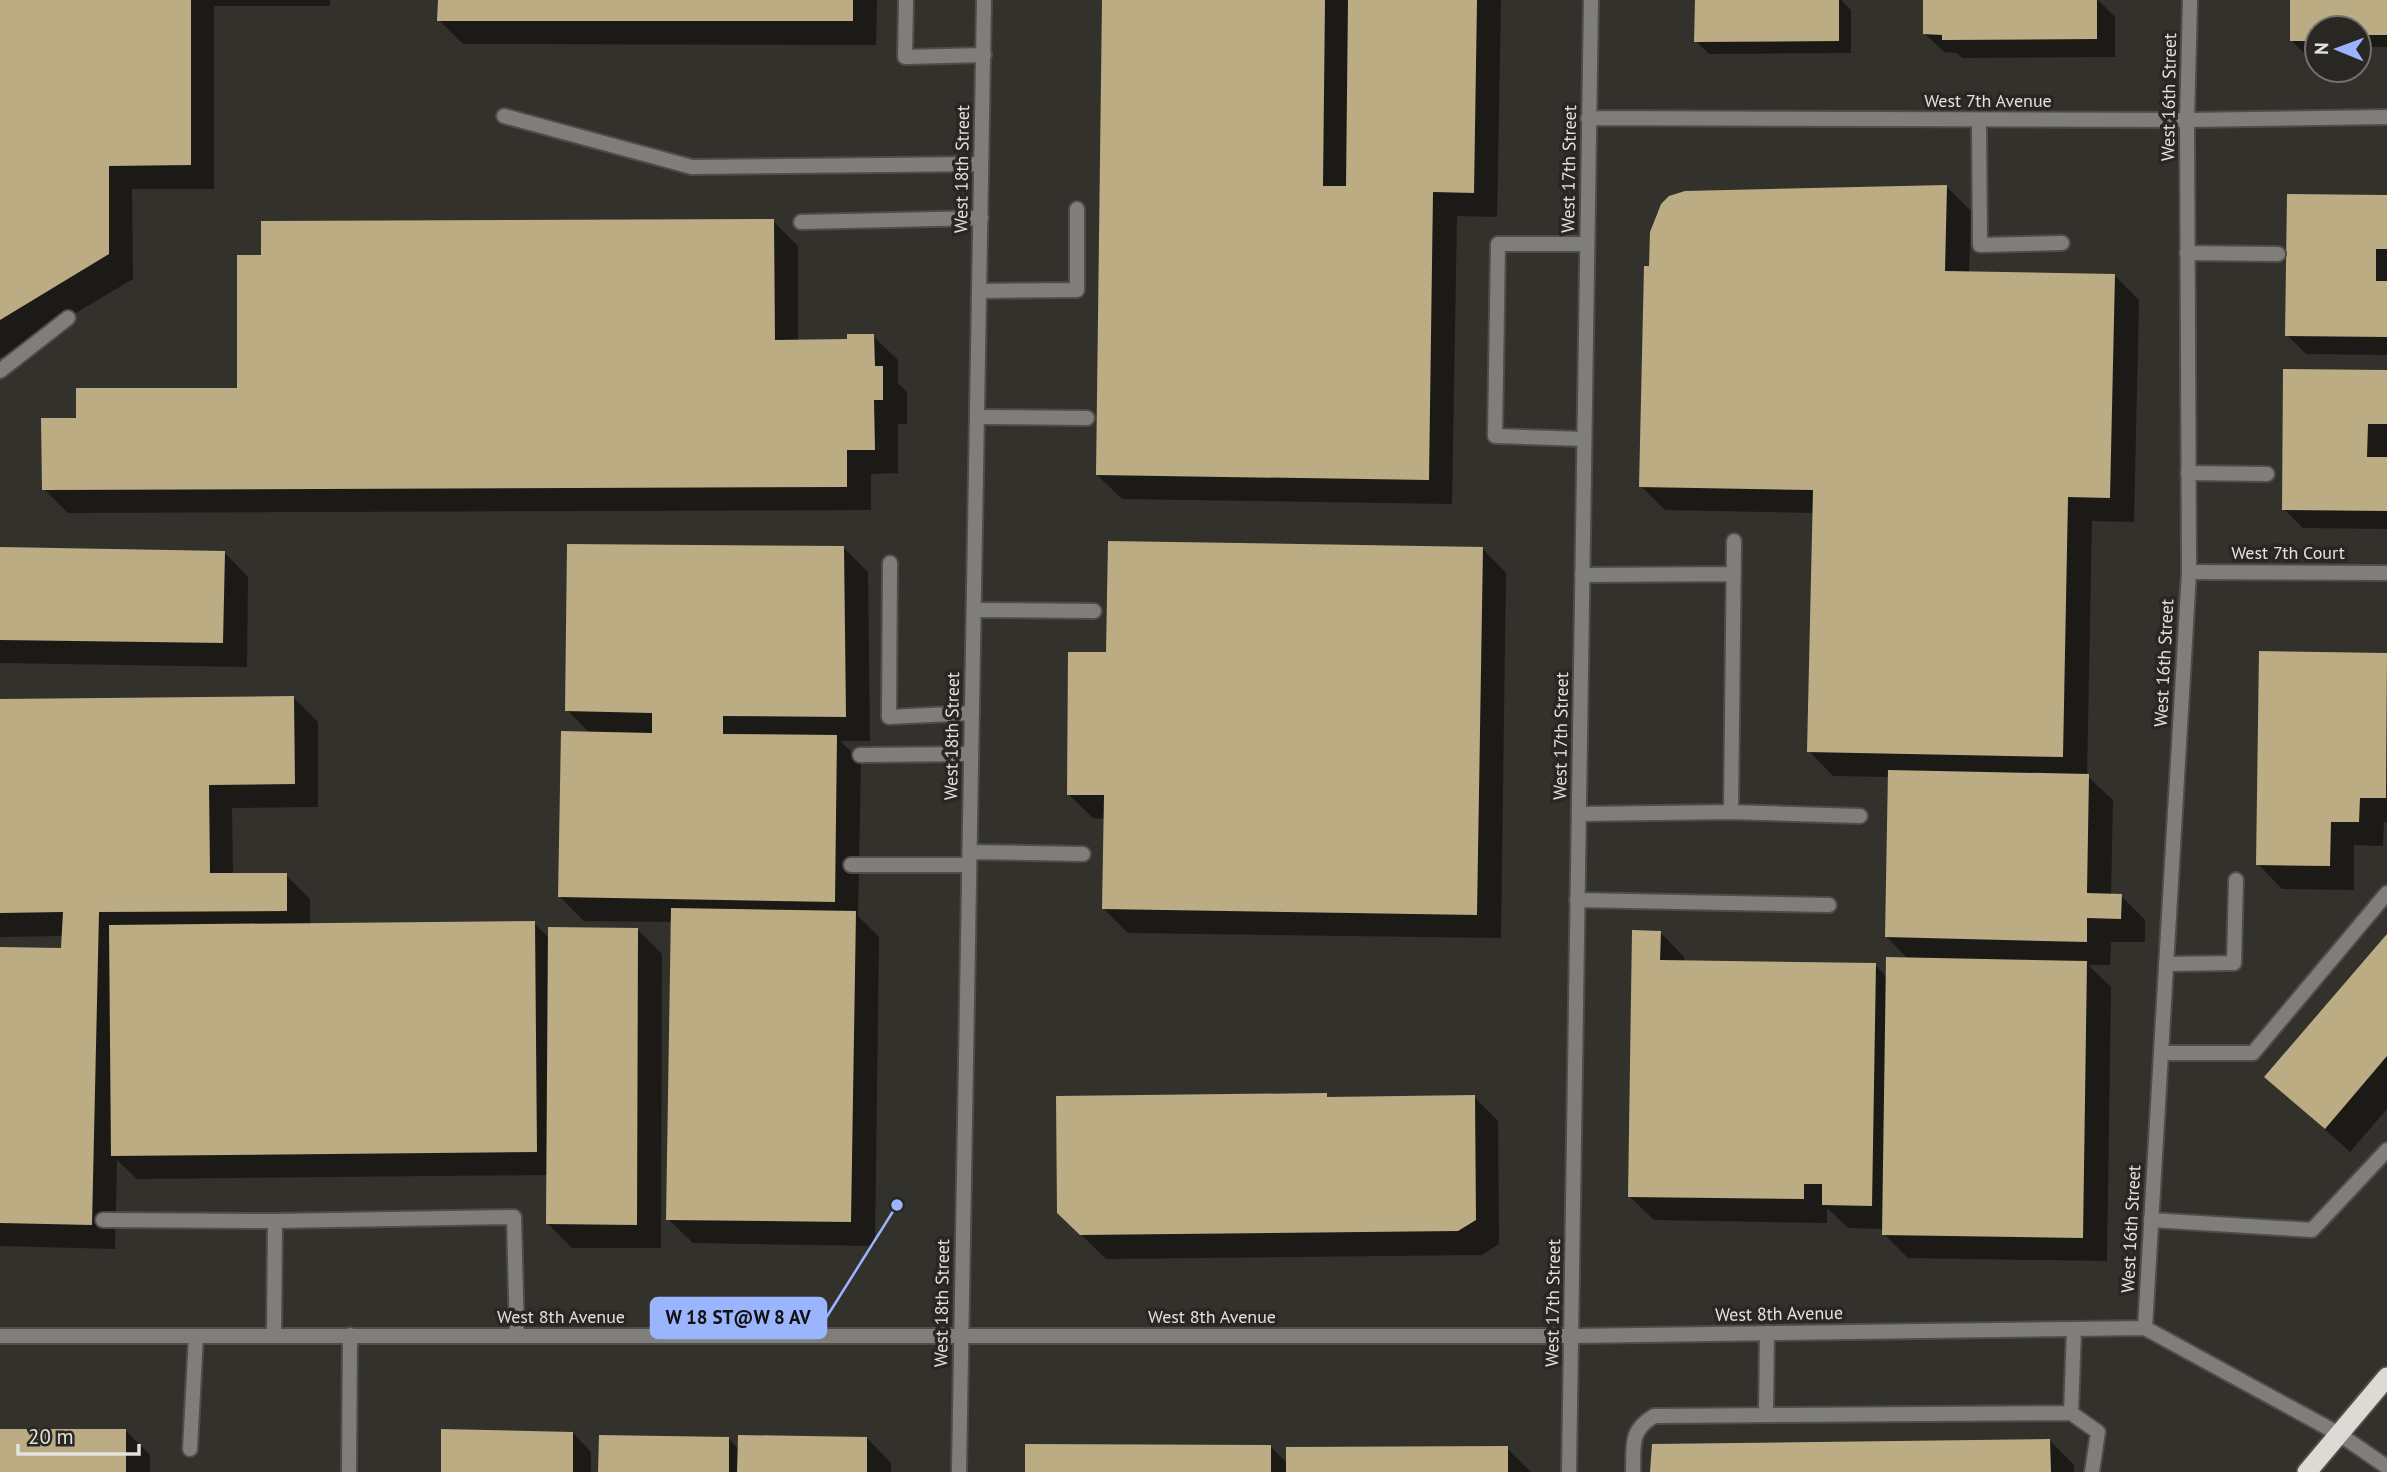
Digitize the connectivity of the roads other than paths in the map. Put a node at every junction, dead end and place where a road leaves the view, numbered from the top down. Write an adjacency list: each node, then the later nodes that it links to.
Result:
1 (906, 0): 5 (street)
2 (985, 0): 5 (street, West 18th Street)
3 (1591, 0): 8 (street, West 17th Street)
4 (2190, 0): 10 (street, West 16th Street)
5 (984, 55): 11 (street, West 18th Street)
6 (504, 116): 11 (street)
7 (2387, 117): 10 (street, West 7th Avenue)
8 (1588, 118): 9 (street, West 7th Avenue); 16 (street, West 17th Street)
9 (1979, 120): 10 (street, West 7th Avenue); 15 (street)
10 (2187, 120): 17 (street, West 16th Street)
11 (981, 164): 13 (street, West 18th Street)
12 (1077, 209): 19 (street)
13 (981, 218): 14 (street); 19 (street, West 18th Street)
14 (801, 222)
15 (2062, 243)
16 (1587, 244): 24 (street, West 17th Street); 24 (street)
17 (2188, 253): 18 (street); 25 (street, West 16th Street)
18 (2278, 254)
19 (979, 291): 22 (street, West 18th Street)
20 (68, 318): 21 (street)
21 (0, 372)
22 (977, 417): 23 (street); 33 (street, West 18th Street)
23 (1087, 418)
24 (1584, 439): 32 (street, West 17th Street)
25 (2188, 473): 26 (street); 29 (street, West 16th Street)
26 (2267, 474)
27 (1734, 541): 31 (street)
28 (890, 563): 35 (street)
29 (2189, 572): 30 (street, West 7th Court); 48 (street, West 16th Street)
30 (2387, 573)
31 (1734, 574): 32 (street); 38 (street)
32 (1583, 575): 39 (street, West 17th Street)
33 (974, 610): 34 (street); 35 (street, West 18th Street)
34 (1094, 611)
35 (972, 713): 36 (street, West 18th Street)
36 (971, 754): 37 (street); 42 (street, West 18th Street)
37 (860, 755)
38 (1731, 812): 39 (street); 40 (street)
39 (1579, 814): 46 (street, West 17th Street)
40 (1860, 816)
41 (1083, 853): 42 (street)
42 (970, 858): 43 (street); 62 (street, West 18th Street)
43 (851, 865)
44 (2236, 880): 48 (street)
45 (2387, 893): 49 (street)
46 (1577, 900): 47 (street); 63 (street, West 17th Street)
47 (1829, 905)
48 (2166, 964): 49 (street, West 16th Street)
49 (2161, 1053): 52 (street, West 16th Street)
50 (2387, 1150): 52 (street)
51 (103, 1220): 53 (street)
52 (2151, 1220): 54 (street, West 16th Street)
53 (275, 1221): 60 (street); 61 (street)
54 (2145, 1328): 55 (street, West 8th Avenue); 67 (street, West 8th Avenue)
55 (2074, 1329): 56 (street, West 8th Avenue); 65 (street)
56 (1767, 1333): 63 (street, West 8th Avenue); 66 (street)
57 (351, 1335): 60 (street, West 8th Avenue); 61 (street, West 8th Avenue); 70 (street)
58 (0, 1336): 59 (street, West 8th Avenue)
59 (196, 1336): 60 (street, West 8th Avenue); 68 (street)
60 (274, 1336)
61 (517, 1336): 62 (street, West 8th Avenue)
62 (961, 1336): 63 (street, West 8th Avenue); 71 (street, West 18th Street)
63 (1572, 1336): 72 (street, West 17th Street)
64 (2387, 1377): 67 (highway)
65 (2071, 1413): 66 (street); 74 (street)
66 (1766, 1415): 73 (street)
67 (2339, 1434): 69 (street, West 8th Avenue); 75 (highway)
68 (190, 1449)
69 (2387, 1467)
70 (349, 1472)
71 (959, 1472)
72 (1569, 1472)
73 (1633, 1472)
74 (2092, 1472)
75 (2307, 1472)

